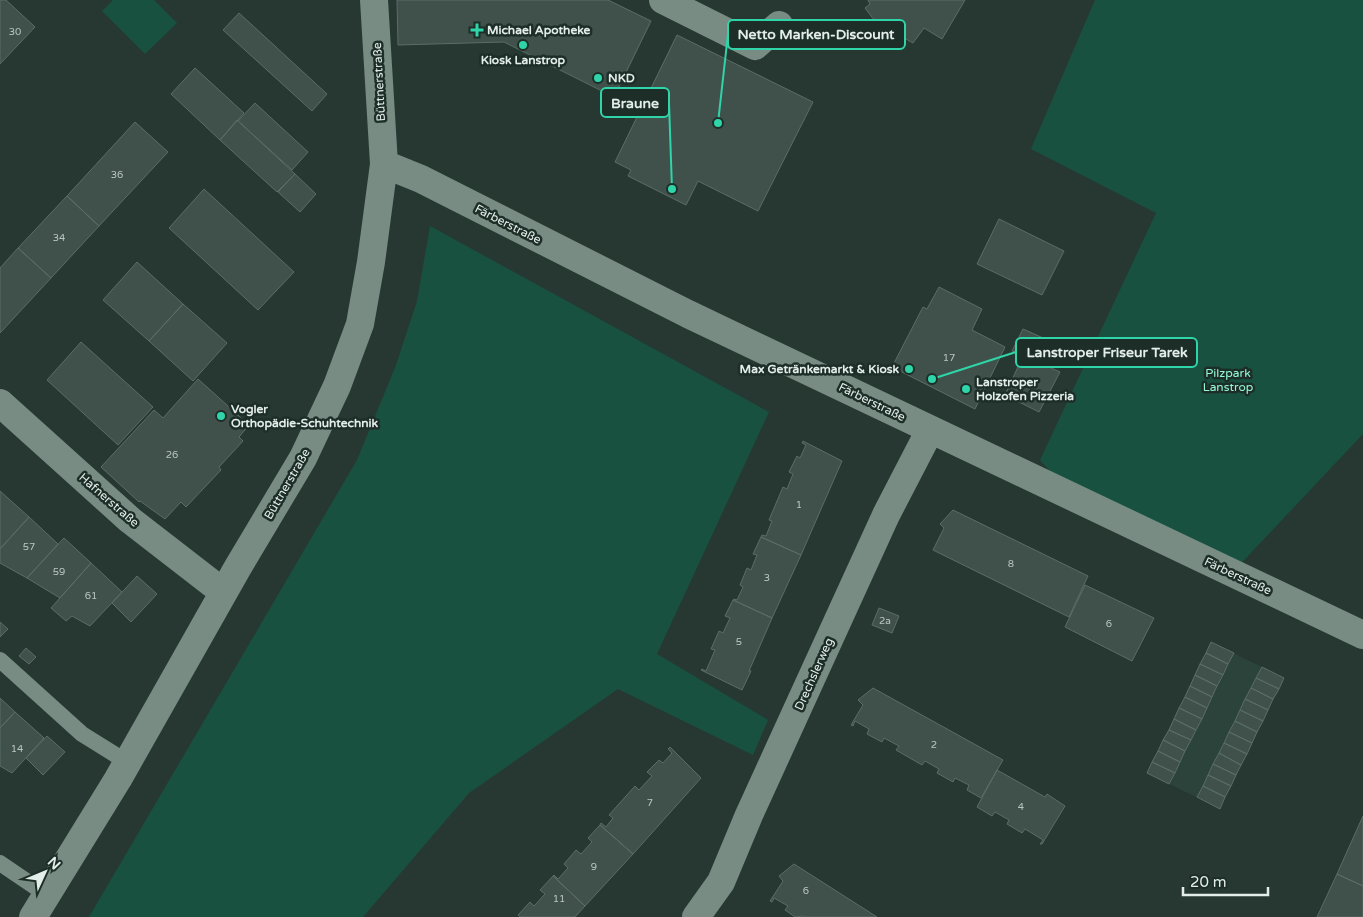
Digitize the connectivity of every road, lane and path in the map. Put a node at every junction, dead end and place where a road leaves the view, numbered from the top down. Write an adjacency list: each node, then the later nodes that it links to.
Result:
1 (374, 0): 4 (street, Büttnerstraße)
2 (663, 0): 3 (street)
3 (779, 25)
4 (384, 164): 6 (street, Färberstraße); 7 (street, Büttnerstraße)
5 (0, 404): 7 (street, Hafnerstraße)
6 (930, 430): 8 (street, Färberstraße); 13 (street, Drechslerweg)
7 (224, 592): 10 (street, Büttnerstraße)
8 (1363, 635)
9 (0, 660): 10 (lane)
10 (127, 762): 12 (street, Büttnerstraße)
11 (0, 863): 12 (lane)
12 (40, 906)
13 (696, 917)

